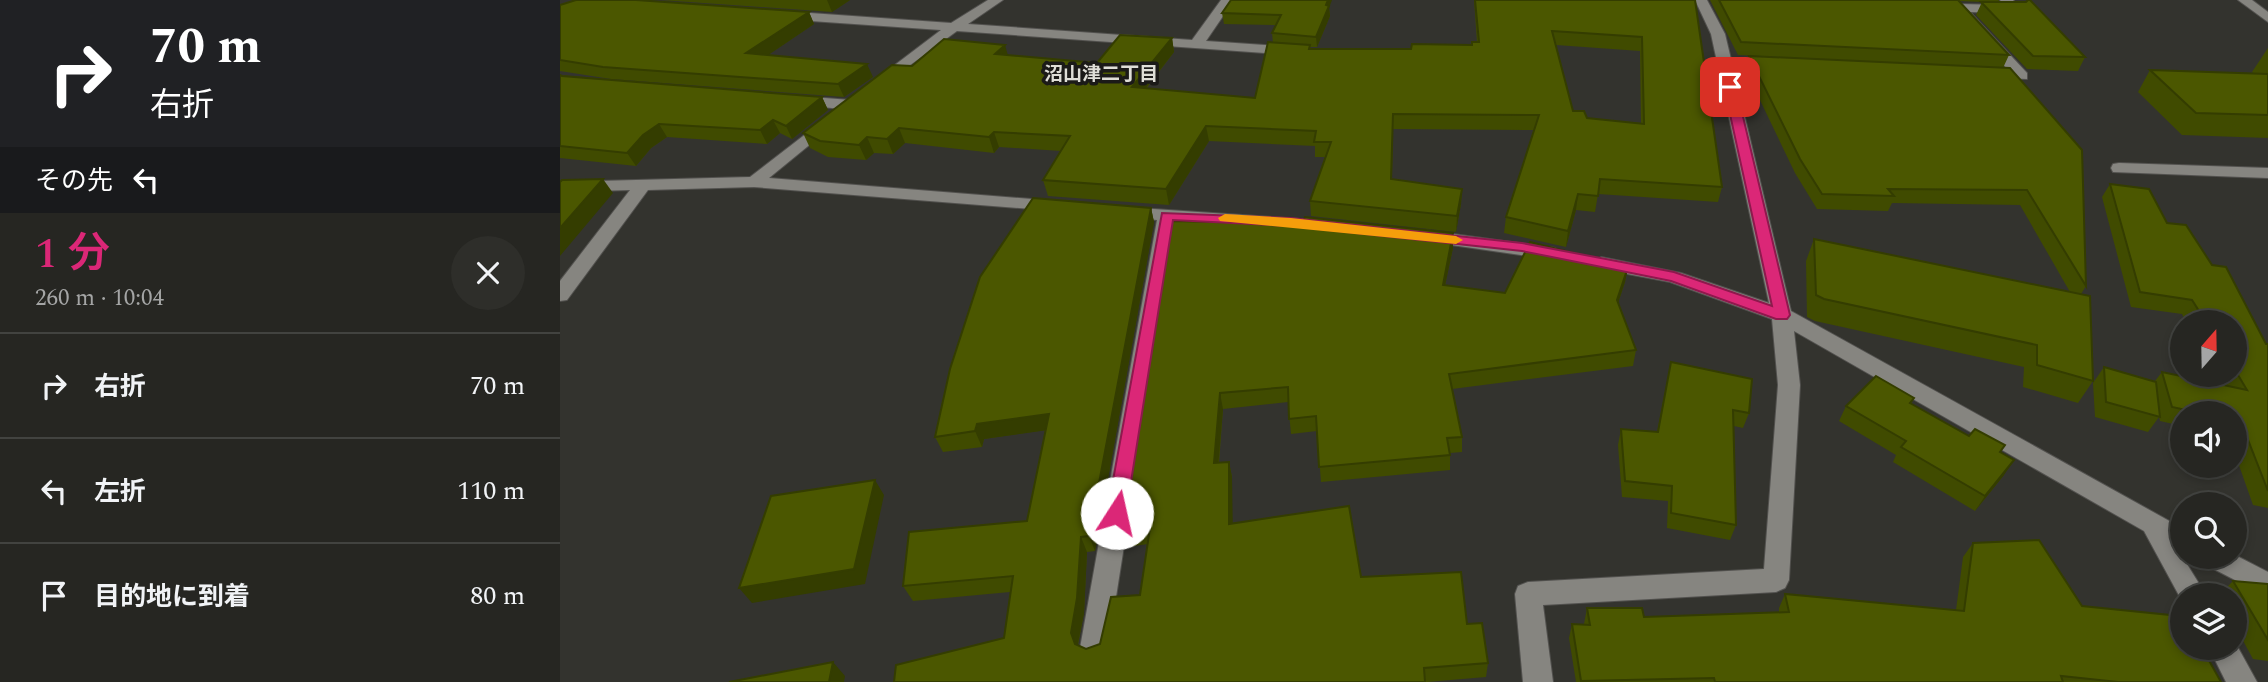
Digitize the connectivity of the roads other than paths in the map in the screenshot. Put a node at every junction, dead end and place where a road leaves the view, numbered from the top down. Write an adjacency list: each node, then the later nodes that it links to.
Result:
1 (997, 0): 8 (street)
2 (1228, 0): 9 (street)
3 (1701, 0): 25 (street)
4 (2006, 0): 11 (street)
5 (2244, 0): 7 (street)
6 (760, 14): 8 (street)
7 (2268, 18)
8 (954, 27): 9 (street); 12 (street)
9 (1196, 44): 10 (street)
10 (1314, 53)
11 (1968, 73)
12 (862, 97): 13 (street); 16 (street)
13 (785, 100)
14 (2119, 168): 15 (street)
15 (2268, 173)
16 (754, 182): 17 (street); 19 (street)
17 (643, 185): 18 (street); 24 (street)
18 (560, 187)
19 (1073, 208)
20 (1100, 210): 21 (street)
21 (1167, 215): 22 (street); 31 (street)
22 (1345, 228)
23 (1399, 234): 25 (street)
24 (560, 295)
25 (1782, 315): 26 (street); 33 (street)
26 (2154, 526): 27 (street); 29 (street)
27 (2170, 534)
28 (2238, 569): 30 (street)
29 (2186, 583)
30 (2268, 585)
31 (1094, 648)
32 (2229, 660): 34 (street)
33 (1538, 682)
34 (2242, 682)

